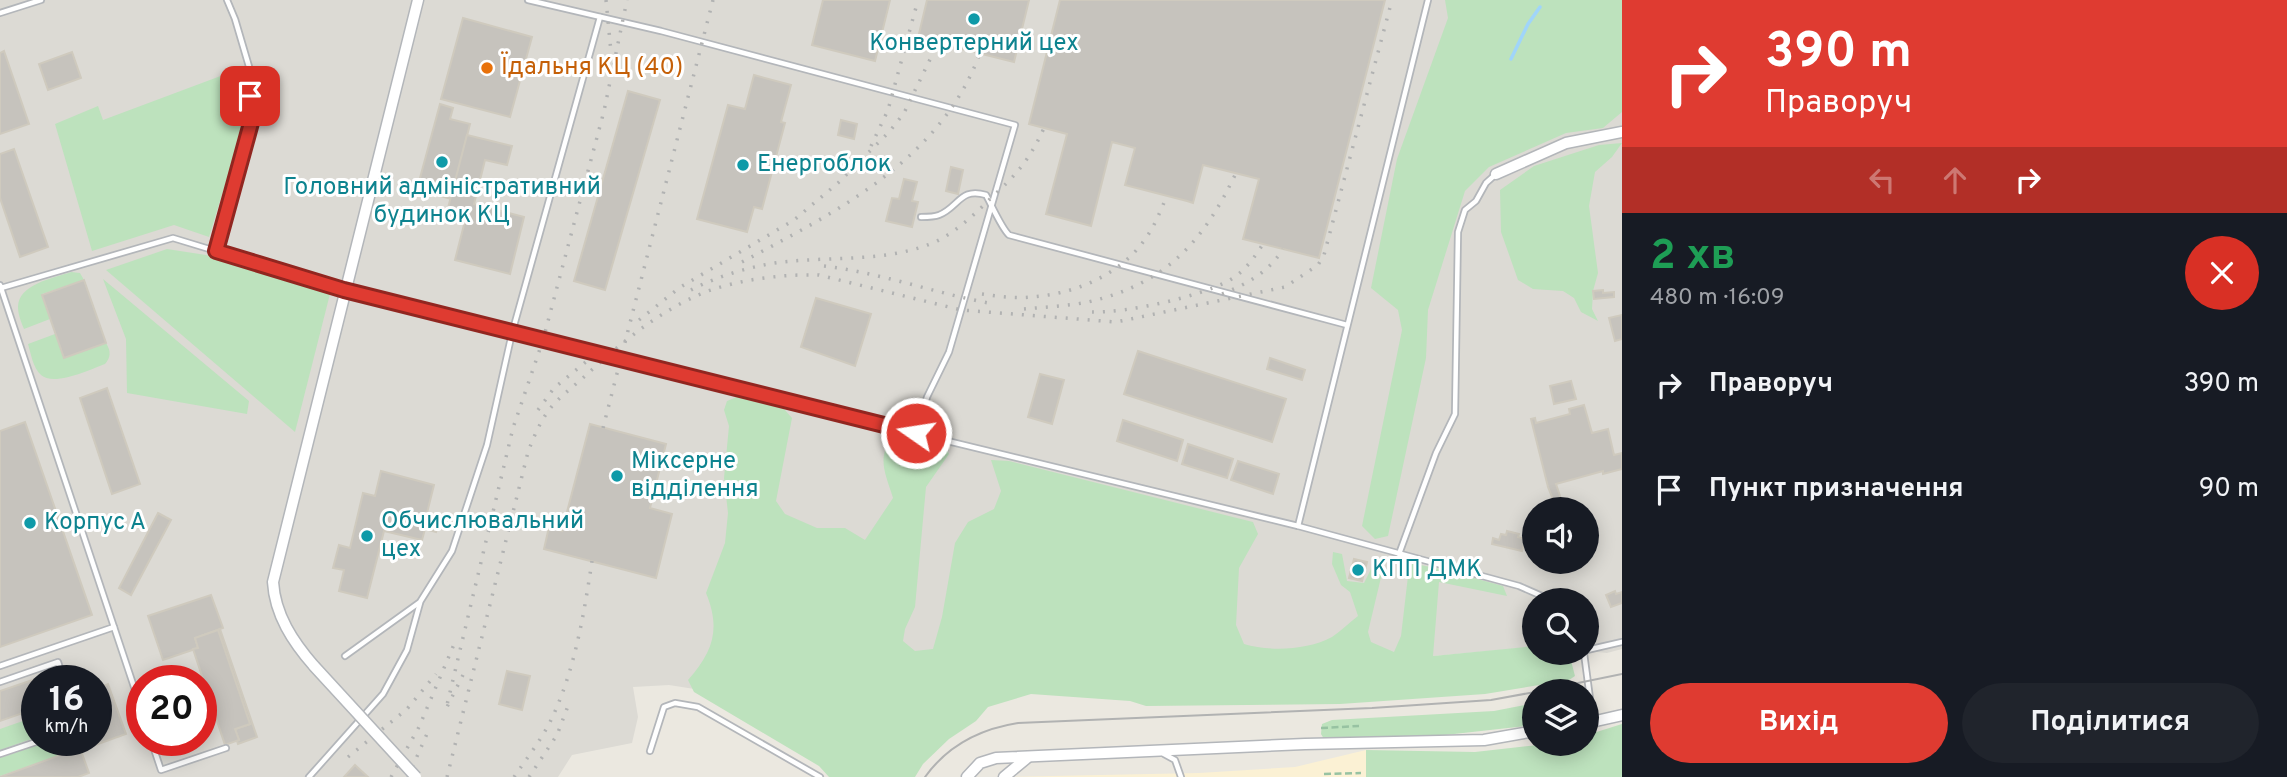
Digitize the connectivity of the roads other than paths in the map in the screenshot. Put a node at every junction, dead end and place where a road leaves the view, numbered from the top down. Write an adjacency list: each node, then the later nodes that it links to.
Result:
1 (41, 0): 6 (lane)
2 (227, 0): 12 (lane)
3 (418, 0): 14 (street)
4 (528, 0): 7 (lane)
5 (1428, 0): 15 (lane)
6 (0, 13)
7 (600, 17): 10 (lane); 16 (lane)
8 (1622, 132): 9 (street)
9 (1496, 174): 19 (lane)
10 (992, 205): 11 (lane); 15 (lane); 17 (lane)
11 (921, 217)
12 (216, 251): 13 (lane); 14 (lane)
13 (1, 286): 22 (lane)
14 (344, 290): 16 (lane); 43 (street, bridge)
15 (1347, 325): 18 (lane)
16 (512, 333): 17 (lane); 21 (lane)
17 (916, 433): 18 (lane)
18 (1298, 526): 19 (lane)
19 (1399, 554): 20 (lane)
20 (1524, 588)
21 (420, 602): 25 (lane); 42 (lane)
22 (114, 627): 26 (lane); 27 (lane)
23 (1622, 642): 24 (lane)
24 (1599, 648)
25 (345, 656)
26 (127, 665)
27 (0, 667)
28 (21, 675): 29 (lane)
29 (0, 682)
30 (1622, 715): 31 (street)
31 (1599, 720)
32 (1522, 733): 37 (street)
33 (21, 747): 38 (lane)
34 (226, 748): 35 (lane)
35 (217, 751)
36 (650, 751): 44 (lane)
37 (1160, 751): 41 (street); 47 (lane)
38 (0, 754)
39 (157, 756): 40 (lane)
40 (201, 756)
41 (1027, 758): 45 (street); 46 (street)
42 (309, 777)
43 (416, 777)
44 (820, 777)
45 (967, 777)
46 (1004, 777)
47 (1181, 777)

